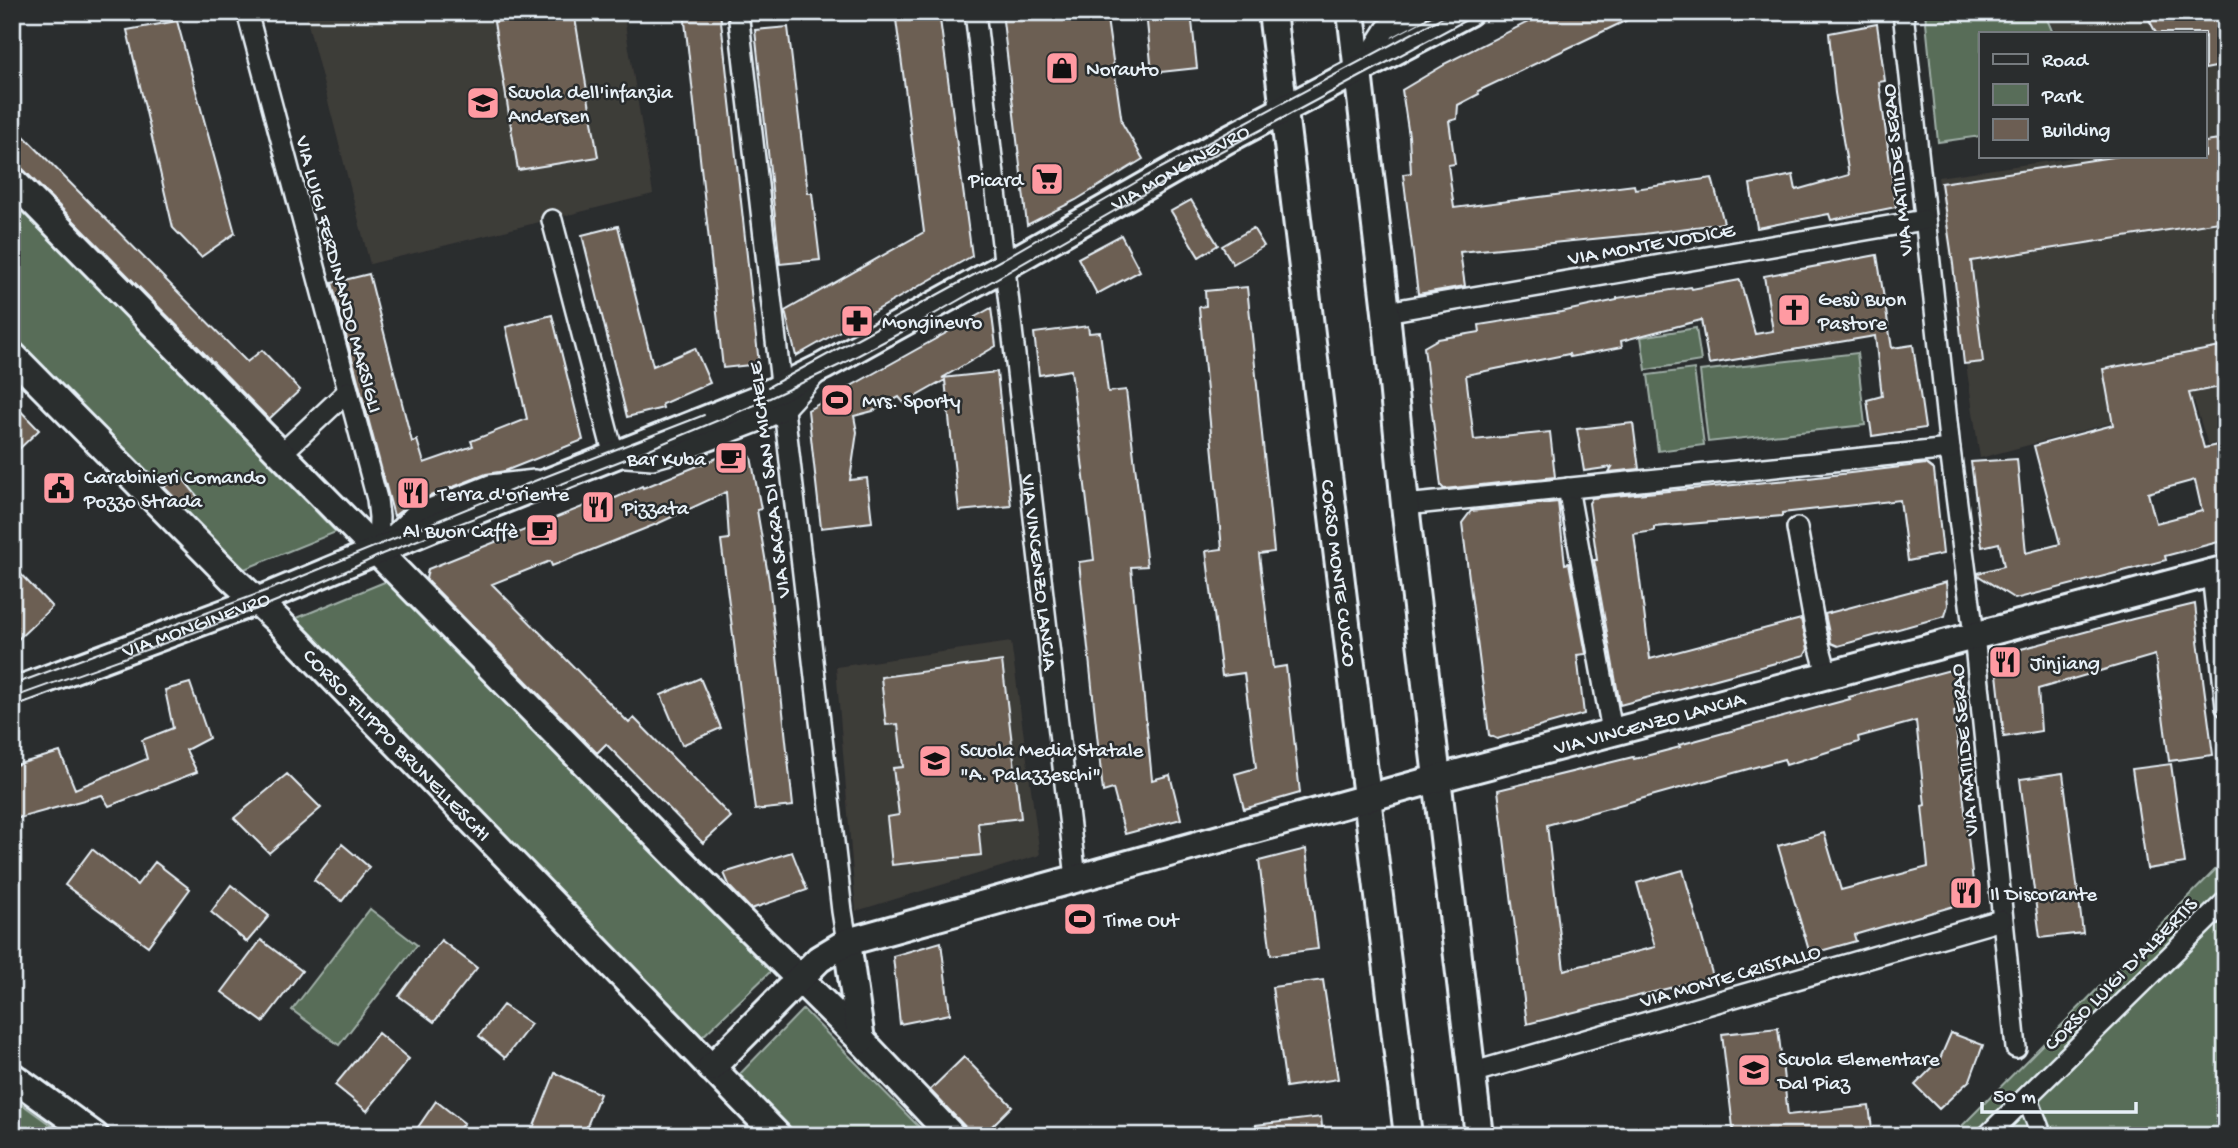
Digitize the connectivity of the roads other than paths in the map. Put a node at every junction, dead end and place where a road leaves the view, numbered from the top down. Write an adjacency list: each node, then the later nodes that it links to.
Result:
1 (247, 12): 17 (street, VIA LUIGI FERDINANDO MARSIGLI)
2 (738, 12): 18 (street, VIA SACRA DI SAN MICHELE)
3 (975, 12): 14 (street)
4 (1272, 12): 10 (street, CORSO MONTE CUCCO)
5 (1351, 12): 9 (street)
6 (1418, 12): 9 (street, VIA MONGINEVRO)
7 (1469, 12): 9 (street, VIA MONGINEVRO)
8 (1903, 12): 13 (street, VIA MATILDE SERAO)
9 (1357, 71): 10 (street, VIA MONGINEVRO); 15 (street)
10 (1284, 109): 14 (street, VIA MONGINEVRO); 34 (street, CORSO MONTE CUCCO)
11 (12, 180): 20 (street)
12 (552, 220): 21 (street)
13 (1924, 220): 15 (street, VIA MONTE VODICE); 19 (street, VIA MATILDE SERAO)
14 (1004, 266): 18 (street, VIA MONGINEVRO); 35 (street, VIA VINCENZO LANCIA)
15 (1386, 312): 23 (street)
16 (12, 355): 27 (street, CORSO FILIPPO BRUNELLESCHI)
17 (348, 391): 20 (street); 25 (street, VIA LUIGI FERDINANDO MARSIGLI)
18 (782, 399): 21 (street, VIA MONGINEVRO); 38 (street, VIA SACRA DI SAN MICHELE)
19 (1950, 449): 22 (street); 28 (street, VIA MATILDE SERAO)
20 (282, 453): 25 (street)
21 (614, 456): 25 (street, VIA MONGINEVRO)
22 (1568, 488): 23 (street); 32 (street)
23 (1405, 505): 33 (street)
24 (1797, 528): 29 (street)
25 (378, 550): 27 (street, VIA MONGINEVRO); 39 (street)
26 (2219, 571): 28 (street, VIA VINCENZO LANCIA); 31 (street)
27 (257, 601): 30 (street, VIA MONGINEVRO); 42 (street, CORSO FILIPPO BRUNELLESCHI)
28 (1974, 635): 29 (street, VIA VINCENZO LANCIA); 37 (street, VIA MATILDE SERAO)
29 (1827, 674): 32 (street, VIA VINCENZO LANCIA)
30 (12, 692)
31 (2226, 706)
32 (1612, 732): 33 (street, VIA VINCENZO LANCIA)
33 (1436, 779): 34 (street, VIA VINCENZO LANCIA); 43 (street)
34 (1365, 798): 35 (street, VIA VINCENZO LANCIA); 49 (street, CORSO MONTE CUCCO)
35 (1076, 878): 38 (street, VIA VINCENZO LANCIA)
36 (2226, 901): 45 (street, CORSO LUIGI D'ALBERTIS)
37 (2001, 920): 41 (street, VIA MATILDE SERAO); 43 (street, VIA MONTE CRISTALLO)
38 (848, 942): 39 (street, VIA VINCENZO LANCIA); 40 (street)
39 (799, 979): 40 (street); 42 (street, VIA VINCENZO LANCIA)
40 (861, 1040): 48 (street)
41 (2016, 1048)
42 (711, 1068): 47 (street, CORSO FILIPPO BRUNELLESCHI)
43 (1471, 1073): 50 (street)
44 (12, 1076): 46 (street)
45 (2027, 1097): 51 (street, CORSO LUIGI D'ALBERTIS); 52 (street)
46 (95, 1136)
47 (778, 1136)
48 (952, 1136)
49 (1408, 1136)
50 (1479, 1136)
51 (1987, 1136)
52 (2042, 1136)

